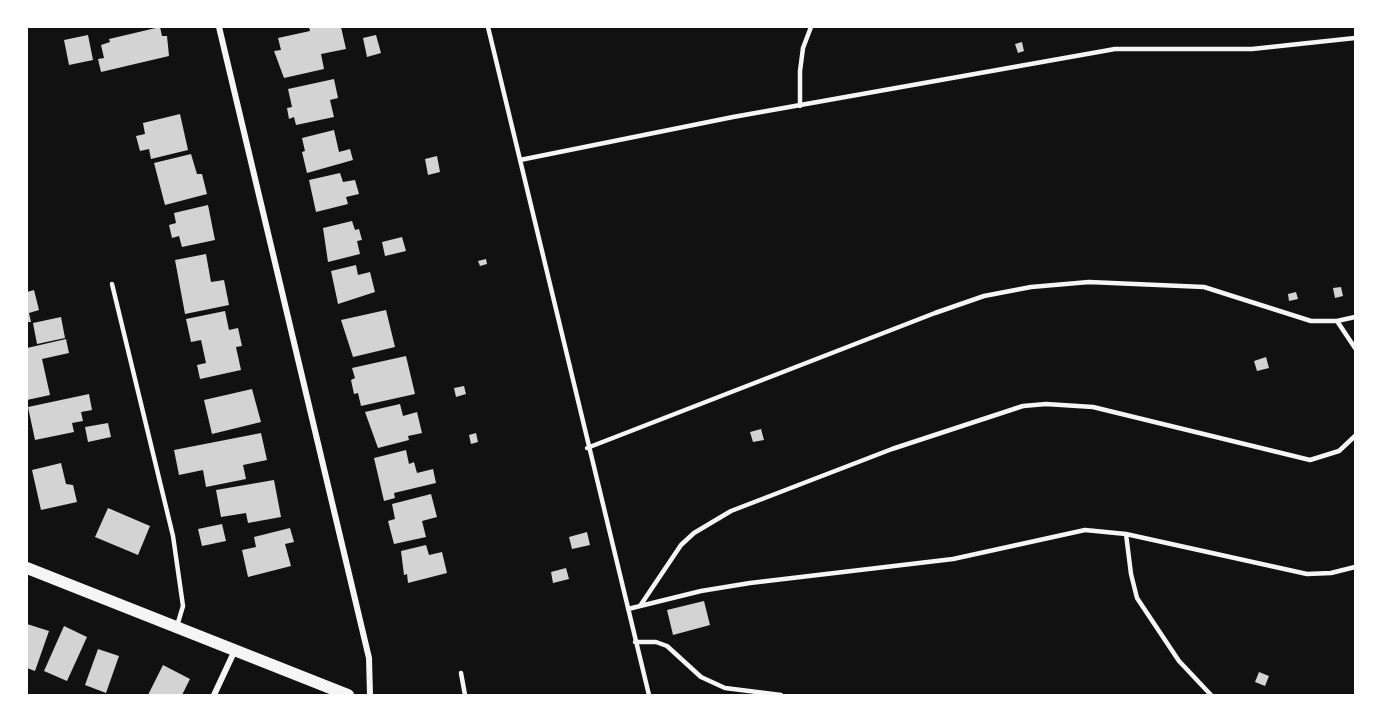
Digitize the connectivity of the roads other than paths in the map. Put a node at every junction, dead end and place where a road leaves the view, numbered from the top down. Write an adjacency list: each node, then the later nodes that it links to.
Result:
1 (219, 27): 24 (street)
2 (488, 27): 6 (lane)
3 (811, 27): 5 (lane)
4 (1355, 38): 5 (lane)
5 (800, 106): 6 (lane)
6 (520, 160): 12 (lane)
7 (112, 284): 18 (lane)
8 (1355, 317): 9 (lane)
9 (1337, 321): 10 (lane); 12 (lane)
10 (1355, 348)
11 (1355, 436): 16 (lane)
12 (587, 448): 17 (lane)
13 (1126, 534): 14 (lane); 16 (lane); 28 (lane)
14 (1355, 567)
15 (27, 568): 18 (main road)
16 (640, 606): 17 (lane)
17 (628, 609): 19 (lane)
18 (177, 626): 20 (main road)
19 (635, 642): 26 (lane); 27 (lane)
20 (236, 649): 22 (street); 23 (main road)
21 (461, 673): 25 (lane)
22 (214, 695)
23 (348, 695)
24 (370, 695)
25 (465, 695)
26 (649, 695)
27 (781, 695)
28 (1211, 695)

